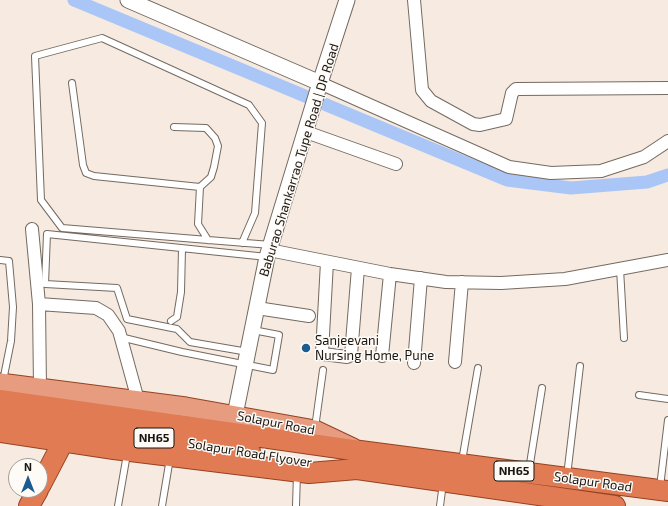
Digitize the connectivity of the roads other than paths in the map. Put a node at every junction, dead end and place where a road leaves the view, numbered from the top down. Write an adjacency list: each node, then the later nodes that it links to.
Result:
1 (128, 0): 5 (street)
2 (347, 0): 5 (street, Baburao Shankarrao Tupe Road | DP Road)
3 (414, 0): 6 (street)
4 (72, 83): 11 (lane)
5 (319, 87): 8 (street, Baburao Shankarrao Tupe Road | DP Road); 9 (street)
6 (668, 88)
7 (174, 127): 11 (lane)
8 (306, 132): 10 (street); 16 (street, Baburao Shankarrao Tupe Road | DP Road)
9 (668, 141)
10 (396, 164)
11 (200, 187): 13 (lane)
12 (32, 229): 25 (street)
13 (208, 240): 14 (lane); 14 (lane)
14 (242, 243): 16 (lane)
15 (182, 249): 16 (lane); 28 (lane); 33 (lane)
16 (269, 251): 19 (street); 26 (street, Baburao Shankarrao Tupe Road | DP Road)
17 (0, 260): 41 (lane)
18 (668, 260): 21 (street)
19 (327, 262): 20 (street); 20 (street)
20 (358, 268): 22 (street)
21 (620, 269): 24 (street); 31 (lane)
22 (390, 274): 23 (street); 32 (street)
23 (421, 278): 24 (street); 35 (street)
24 (462, 282): 34 (street)
25 (39, 304): 30 (street); 39 (street)
26 (257, 308): 27 (street); 29 (street, Baburao Shankarrao Tupe Road | DP Road)
27 (309, 316)
28 (171, 321)
29 (253, 330): 33 (street, Baburao Shankarrao Tupe Road | DP Road); 33 (lane)
30 (120, 337): 33 (lane); 44 (street)
31 (624, 338)
32 (382, 356)
33 (247, 358): 45 (street, Baburao Shankarrao Tupe Road | DP Road)
34 (455, 362)
35 (414, 363)
36 (580, 366): 57 (lane)
37 (478, 368): 54 (lane)
38 (323, 370): 51 (lane)
39 (40, 388): 41 (main road, Solapur Road); 44 (main road, Solapur Road)
40 (542, 388): 56 (lane)
41 (1, 389): 51 (highway, Solapur Road Flyover / NH65)
42 (639, 395): 43 (lane)
43 (668, 399)
44 (138, 400): 45 (main road, Solapur Road)
45 (235, 415): 51 (main road, Solapur Road)
46 (0, 416): 51 (highway, Solapur Road Flyover / NH65)
47 (668, 420): 59 (lane)
48 (0, 432): 49 (highway, Solapur Road)
49 (63, 442): 50 (highway, Solapur Road); 55 (highway)
50 (127, 451): 52 (highway, Solapur Road); 61 (lane)
51 (307, 452): 52 (highway, Solapur Road); 53 (highway, Solapur Road Flyover / NH65); 53 (highway, Solapur Road); 63 (lane)
52 (170, 456): 62 (lane)
53 (358, 460): 54 (highway, Solapur Road / NH65); 58 (highway, Solapur Road / NH65)
54 (462, 464): 56 (highway, Solapur Road / NH65)
55 (48, 471)
56 (529, 473): 57 (highway, Solapur Road / NH65)
57 (567, 478): 59 (highway, Solapur Road / NH65)
58 (443, 481): 60 (highway, Solapur Road / NH65); 64 (lane)
59 (664, 491)
60 (578, 504): 65 (highway, Solapur Road / NH65)
61 (118, 506)
62 (162, 506)
63 (296, 506)
64 (440, 506)
65 (615, 506)

